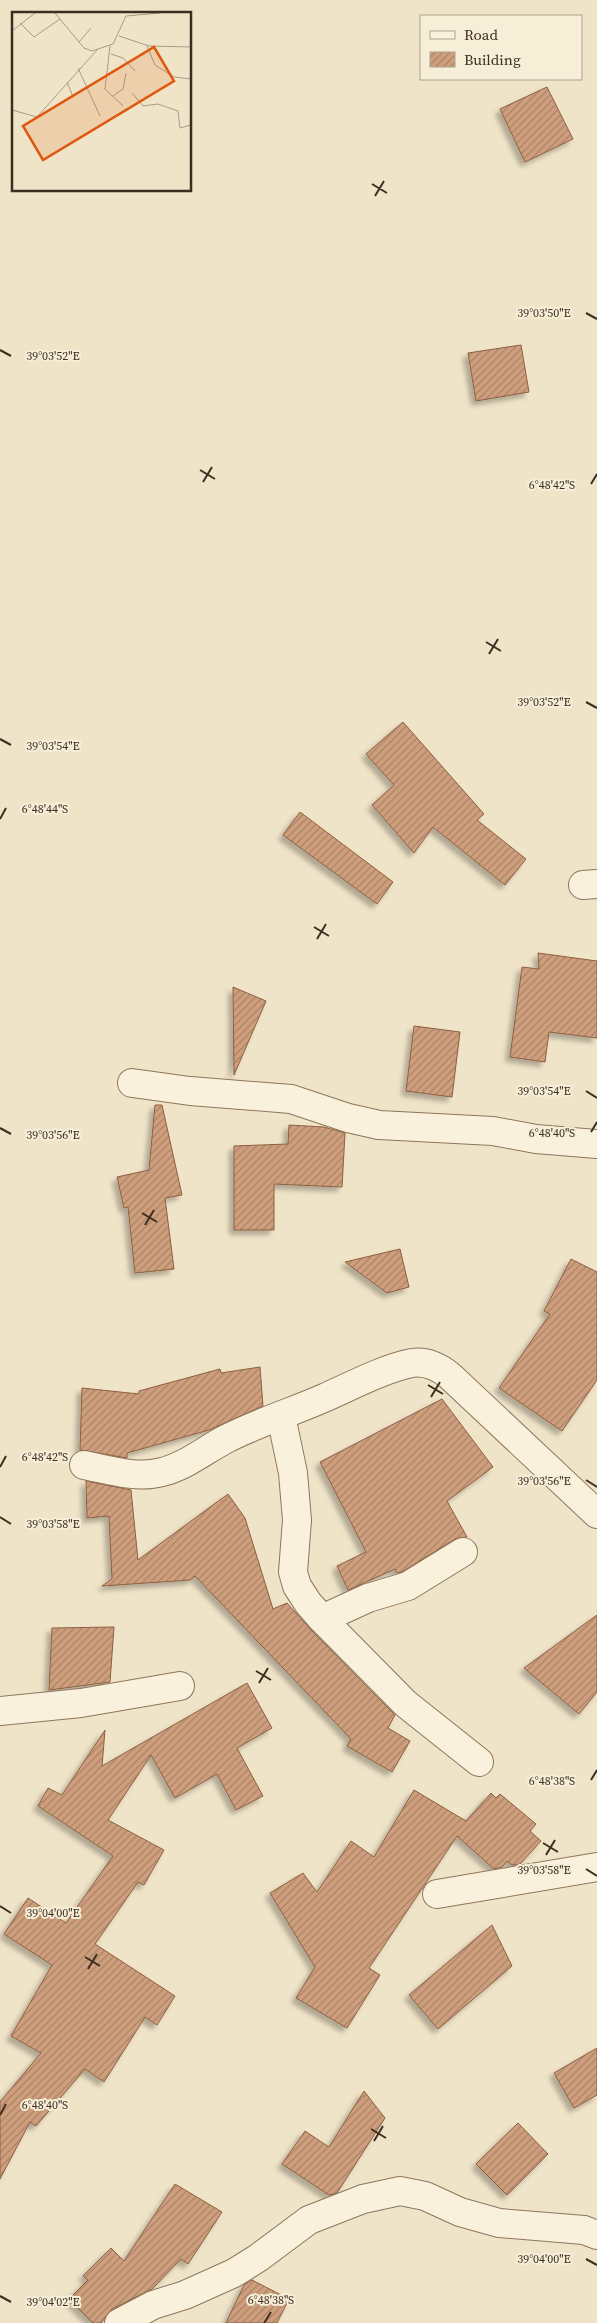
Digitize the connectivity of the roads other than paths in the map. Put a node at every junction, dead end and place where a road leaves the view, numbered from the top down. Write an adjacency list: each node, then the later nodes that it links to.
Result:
1 (132, 1083): 2 (street)
2 (597, 1144)
3 (281, 1416): 4 (street); 5 (street); 7 (street)
4 (84, 1465)
5 (597, 1514)
6 (463, 1552): 7 (street)
7 (322, 1619): 10 (street)
8 (180, 1686): 9 (street)
9 (0, 1711)
10 (479, 1762)
11 (597, 1868): 12 (street)
12 (437, 1894)
13 (597, 2235): 14 (street)
14 (119, 2323)

